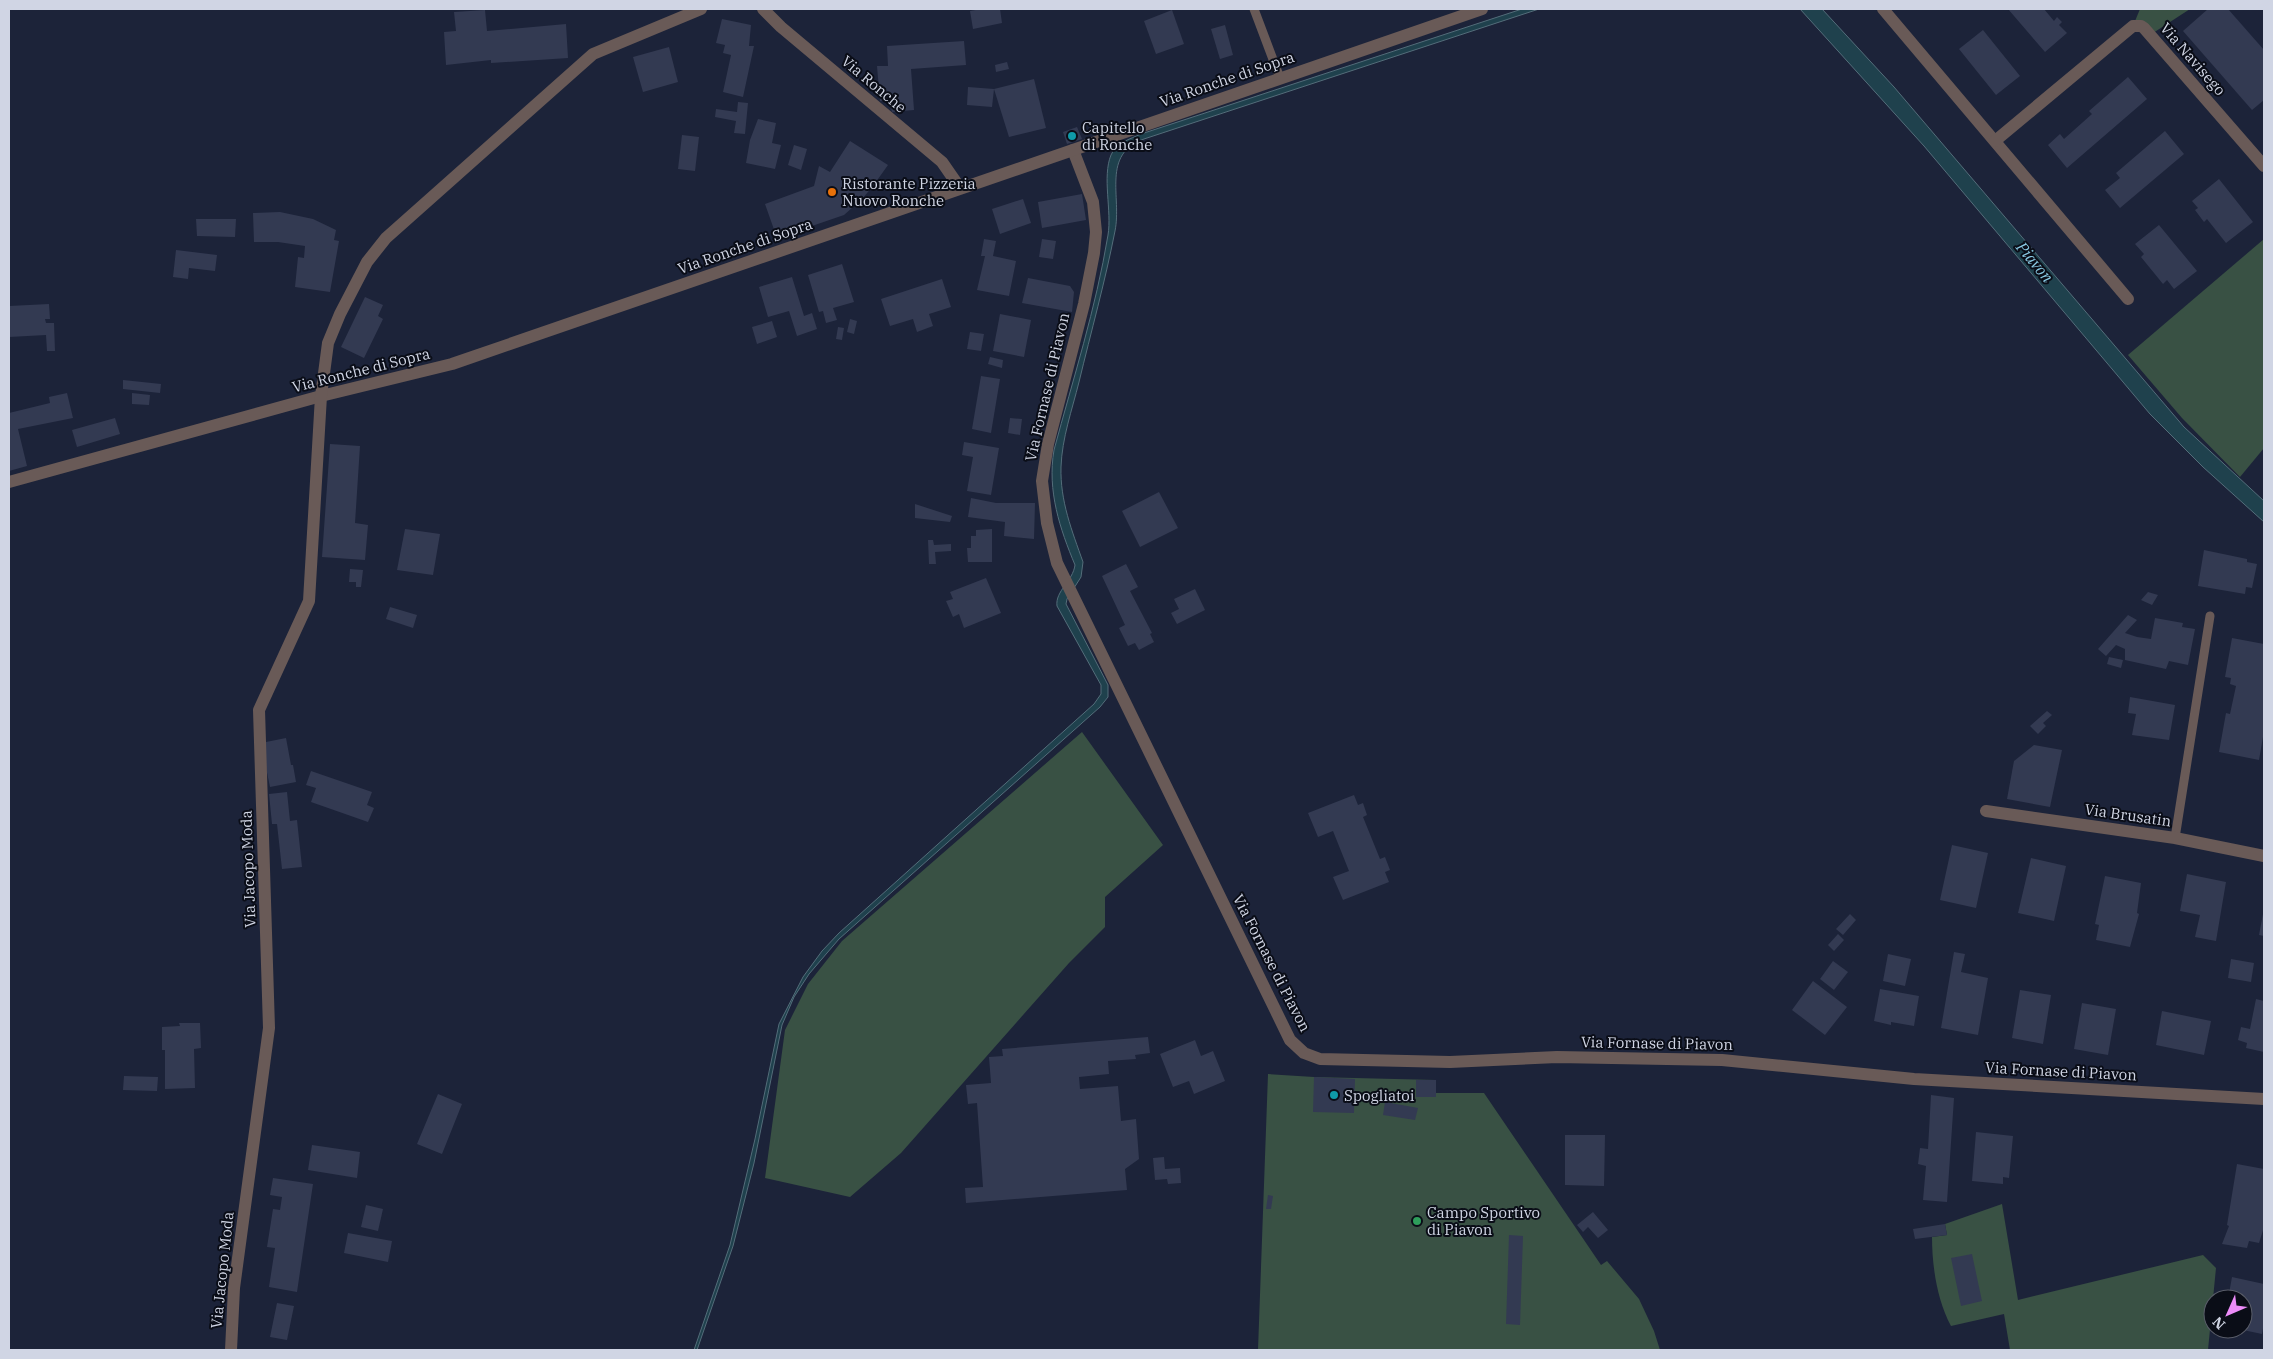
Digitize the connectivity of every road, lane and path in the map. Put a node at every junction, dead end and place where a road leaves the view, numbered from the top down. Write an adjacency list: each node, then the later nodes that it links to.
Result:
1 (700, 9): 12 (street, Via Jacopo Moda)
2 (763, 9): 10 (street, Via Ronche)
3 (1254, 9): 6 (lane)
4 (1482, 9): 6 (street, Via Ronche di Sopra)
5 (1883, 9): 7 (street)
6 (1280, 78): 8 (street, Via Ronche di Sopra)
7 (1994, 141): 9 (street, Via Navisego); 11 (street)
8 (1072, 150): 10 (street, Via Ronche di Sopra); 18 (street, Via Fornase di Piavon)
9 (2264, 166)
10 (960, 188): 12 (street, Via Ronche di Sopra)
11 (2128, 299)
12 (321, 396): 13 (street, Via Ronche di Sopra); 19 (street, Via Jacopo Moda)
13 (9, 482)
14 (2210, 616): 16 (lane)
15 (1986, 812): 16 (street, Via Brusatin)
16 (2175, 838): 17 (street, Via Brusatin)
17 (2264, 856)
18 (2264, 1099)
19 (231, 1350)

